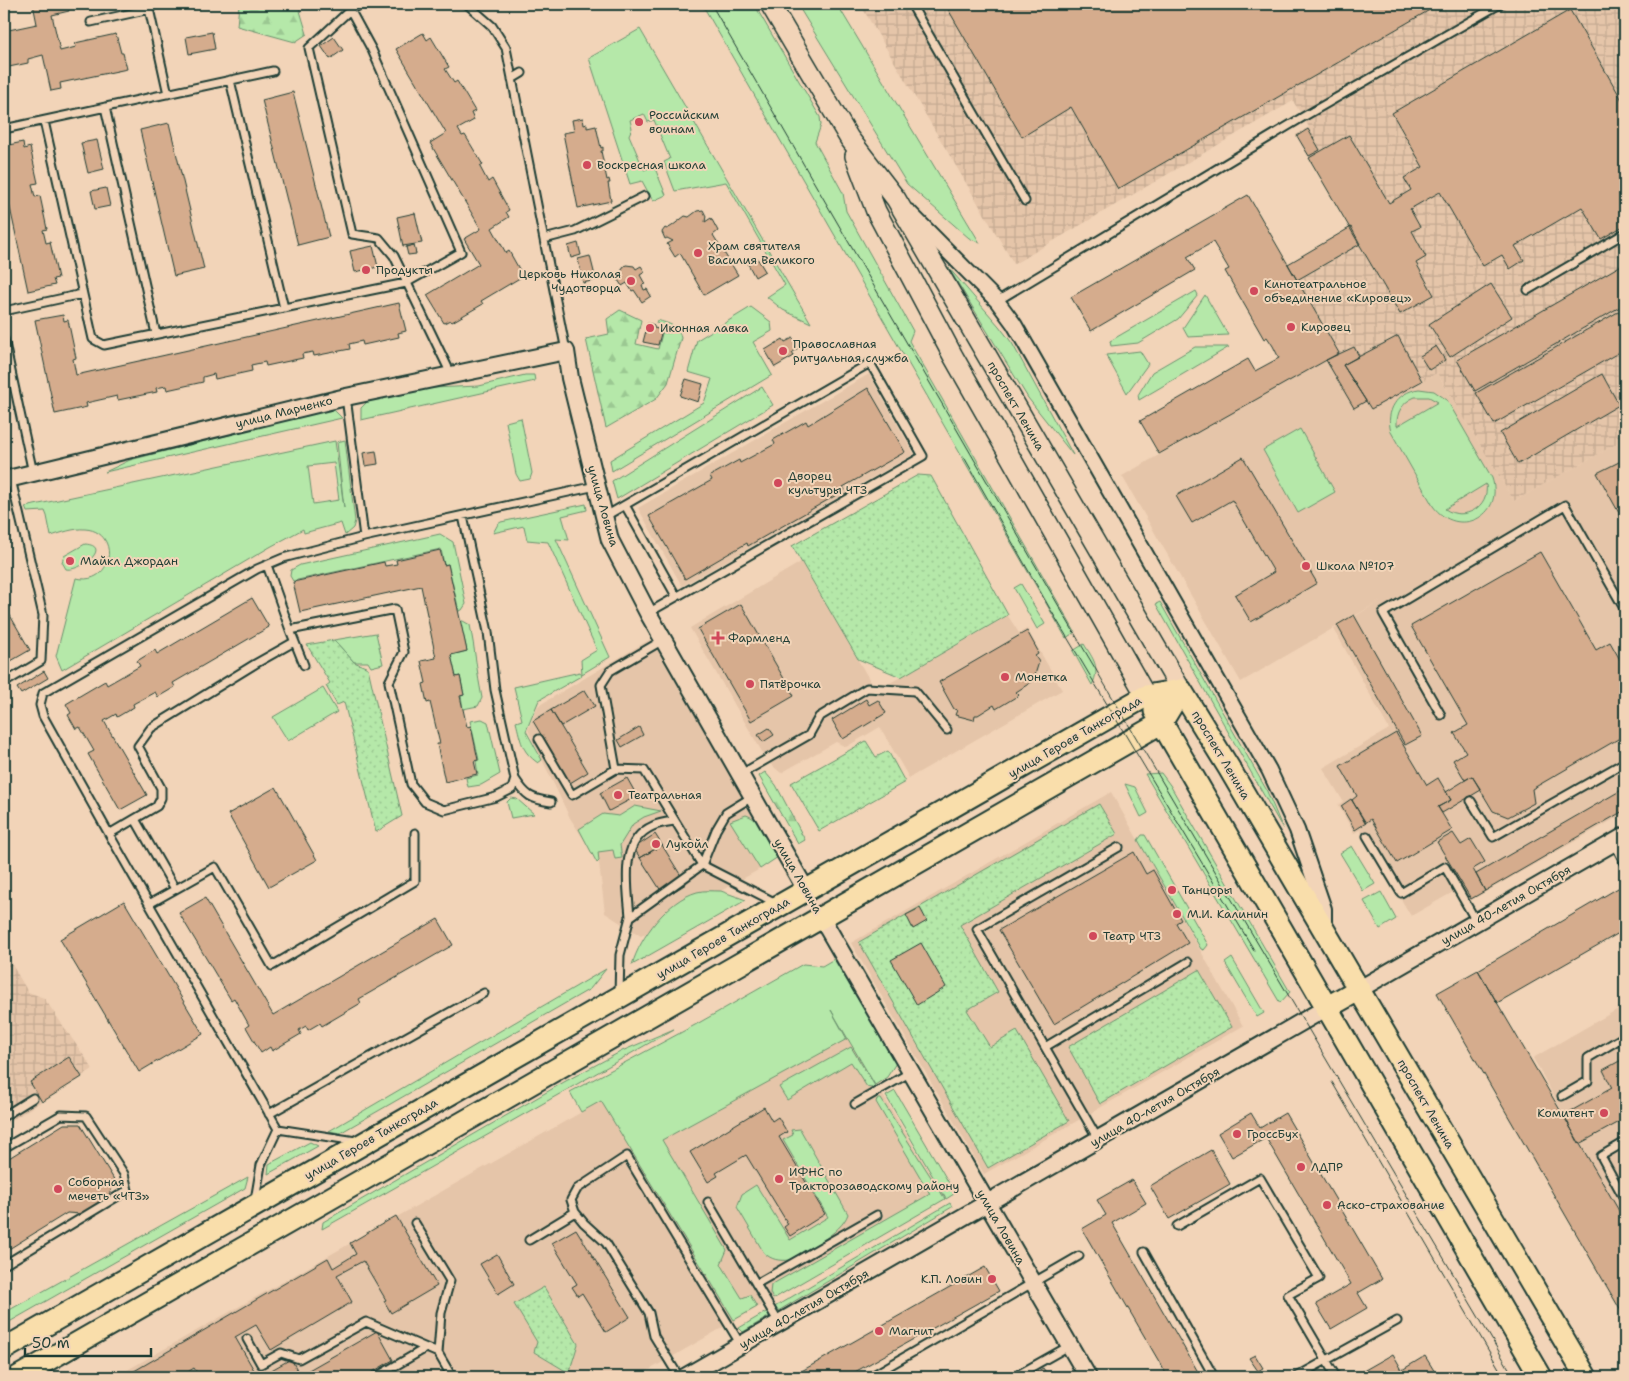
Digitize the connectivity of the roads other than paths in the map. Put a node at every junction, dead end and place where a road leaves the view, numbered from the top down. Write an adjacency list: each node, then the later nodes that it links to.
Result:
1 (362, 4): 7 (lane)
2 (467, 4): 11 (lane)
3 (770, 4): 17 (main road, проспект Ленина)
4 (911, 4): 20 (lane)
5 (1500, 4): 26 (lane)
6 (149, 6): 8 (lane); 13 (lane)
7 (349, 7): 23 (lane); 23 (lane)
8 (91, 22)
9 (273, 71): 12 (lane)
10 (522, 73): 11 (lane)
11 (512, 79): 22 (lane)
12 (230, 80): 13 (lane); 27 (lane)
13 (168, 94): 14 (lane)
14 (105, 108): 15 (lane); 29 (lane)
15 (44, 121): 16 (lane); 25 (lane)
16 (4, 130)
17 (849, 138): 19 (main road, проспект Ленина); 51 (main road, проспект Ленина)
18 (645, 196): 22 (lane)
19 (896, 198): 26 (street); 50 (main road, проспект Ленина)
20 (1025, 201)
21 (1625, 233): 24 (lane)
22 (544, 239): 31 (lane)
23 (406, 283): 27 (lane); 32 (lane)
24 (1528, 290)
25 (82, 294): 28 (lane); 29 (lane)
26 (997, 301): 79 (street)
27 (284, 308): 29 (lane)
28 (4, 311)
29 (156, 334)
30 (4, 339): 34 (lane)
31 (566, 352): 32 (street, улица Марченко); 36 (street, улица Ловина)
32 (451, 374): 33 (street, улица Марченко)
33 (346, 397): 34 (street, улица Марченко); 40 (lane)
34 (33, 473): 35 (street, улица Марченко)
35 (7, 479): 49 (lane)
36 (596, 486): 38 (lane); 39 (street, улица Ловина)
37 (625, 505): 39 (lane); 42 (lane); 42 (lane)
38 (463, 516): 40 (lane); 59 (lane)
39 (604, 517): 44 (street, улица Ловина)
40 (364, 536): 41 (lane)
41 (267, 564): 45 (lane); 66 (lane)
42 (676, 596): 44 (lane)
43 (1625, 610): 52 (lane)
44 (648, 612): 46 (street, улица Ловина)
45 (290, 630): 47 (lane); 59 (lane)
46 (663, 639): 57 (lane); 58 (street, улица Ловина)
47 (294, 642): 48 (lane); 63 (lane)
48 (304, 665)
49 (4, 683)
50 (1181, 690): 51 (main road, улица Героев Танкограда); 53 (main road); 79 (main road, проспект Ленина)
51 (1146, 696): 53 (main road, проспект Ленина); 73 (main road, улица Героев Танкограда)
52 (1441, 715)
53 (1161, 723): 77 (main road); 84 (main road, проспект Ленина)
54 (948, 730): 58 (lane)
55 (539, 739): 57 (lane)
56 (1625, 762): 61 (lane)
57 (616, 769): 64 (lane)
58 (740, 774): 60 (street, улица Ловина)
59 (515, 779): 62 (lane)
60 (753, 796): 71 (lane); 73 (street, улица Ловина)
61 (1471, 801)
62 (551, 802)
63 (135, 819): 66 (lane); 72 (lane)
64 (675, 821): 71 (lane); 76 (lane)
65 (416, 833): 72 (lane)
66 (110, 834): 74 (lane)
67 (1367, 836): 78 (lane)
68 (1619, 840): 70 (lane); 78 (street, улица 40-летия Октября)
69 (1118, 847): 86 (lane)
70 (1625, 863)
71 (702, 865): 75 (lane); 76 (lane)
72 (176, 889): 74 (lane)
73 (806, 890): 75 (main road, улица Героев Танкограда); 77 (main road, улица Ловина)
74 (149, 904): 91 (lane)
75 (780, 905): 83 (main road, улица Героев Танкограда)
76 (630, 917): 83 (lane)
77 (822, 917): 87 (street, улица Ловина); 121 (main road)
78 (1476, 922): 81 (street, улица 40-летия Октября)
79 (1324, 932): 81 (main road, проспект Ленина)
80 (1188, 962): 86 (lane)
81 (1358, 990): 84 (main road, улица 40-летия Октября); 133 (main road, проспект Ленина)
82 (484, 994): 91 (lane)
83 (619, 997): 95 (main road, улица Героев Танкограда)
84 (1326, 1008): 94 (street, улица 40-летия Октября); 132 (main road, проспект Ленина)
85 (1625, 1036): 88 (lane)
86 (1045, 1047): 94 (lane)
87 (911, 1071): 90 (lane); 100 (street, улица Ловина)
88 (1562, 1096)
89 (33, 1098): 92 (lane)
90 (855, 1104)
91 (269, 1114): 93 (lane)
92 (4, 1116)
93 (278, 1129): 95 (lane); 101 (lane)
94 (1098, 1140): 100 (street, улица 40-летия Октября)
95 (366, 1142): 101 (main road, улица Героев Танкограда)
96 (1625, 1142): 98 (lane)
97 (4, 1148): 109 (lane)
98 (1625, 1200)
99 (708, 1202): 111 (lane)
100 (987, 1203): 110 (street, улица Ловина); 113 (street, улица 40-летия Октября)
101 (254, 1206): 118 (main road, улица Героев Танкограда)
102 (575, 1212): 106 (lane); 115 (lane); 124 (lane)
103 (877, 1215): 111 (lane)
104 (415, 1223): 119 (lane)
105 (1177, 1226): 120 (lane)
106 (529, 1240)
107 (1144, 1252): 129 (lane)
108 (1079, 1256): 110 (lane)
109 (4, 1265)
110 (1033, 1283): 116 (street, улица Ловина); 126 (lane)
111 (756, 1284): 113 (lane)
112 (1397, 1321): 120 (lane)
113 (779, 1323): 115 (street, улица 40-летия Октября)
114 (247, 1339): 117 (lane)
115 (741, 1345): 125 (street, улица 40-летия Октября)
116 (1070, 1346): 127 (lane); 128 (street, улица Ловина)
117 (426, 1348): 119 (lane); 122 (lane)
118 (4, 1349)
119 (438, 1353): 123 (lane)
120 (1326, 1360): 130 (lane); 131 (lane)
121 (18, 1377)
122 (376, 1377)
123 (452, 1377)
124 (679, 1377)
125 (686, 1377)
126 (870, 1377)
127 (1014, 1377)
128 (1088, 1377)
129 (1214, 1377)
130 (1296, 1377)
131 (1336, 1377)
132 (1541, 1377)
133 (1586, 1377)

